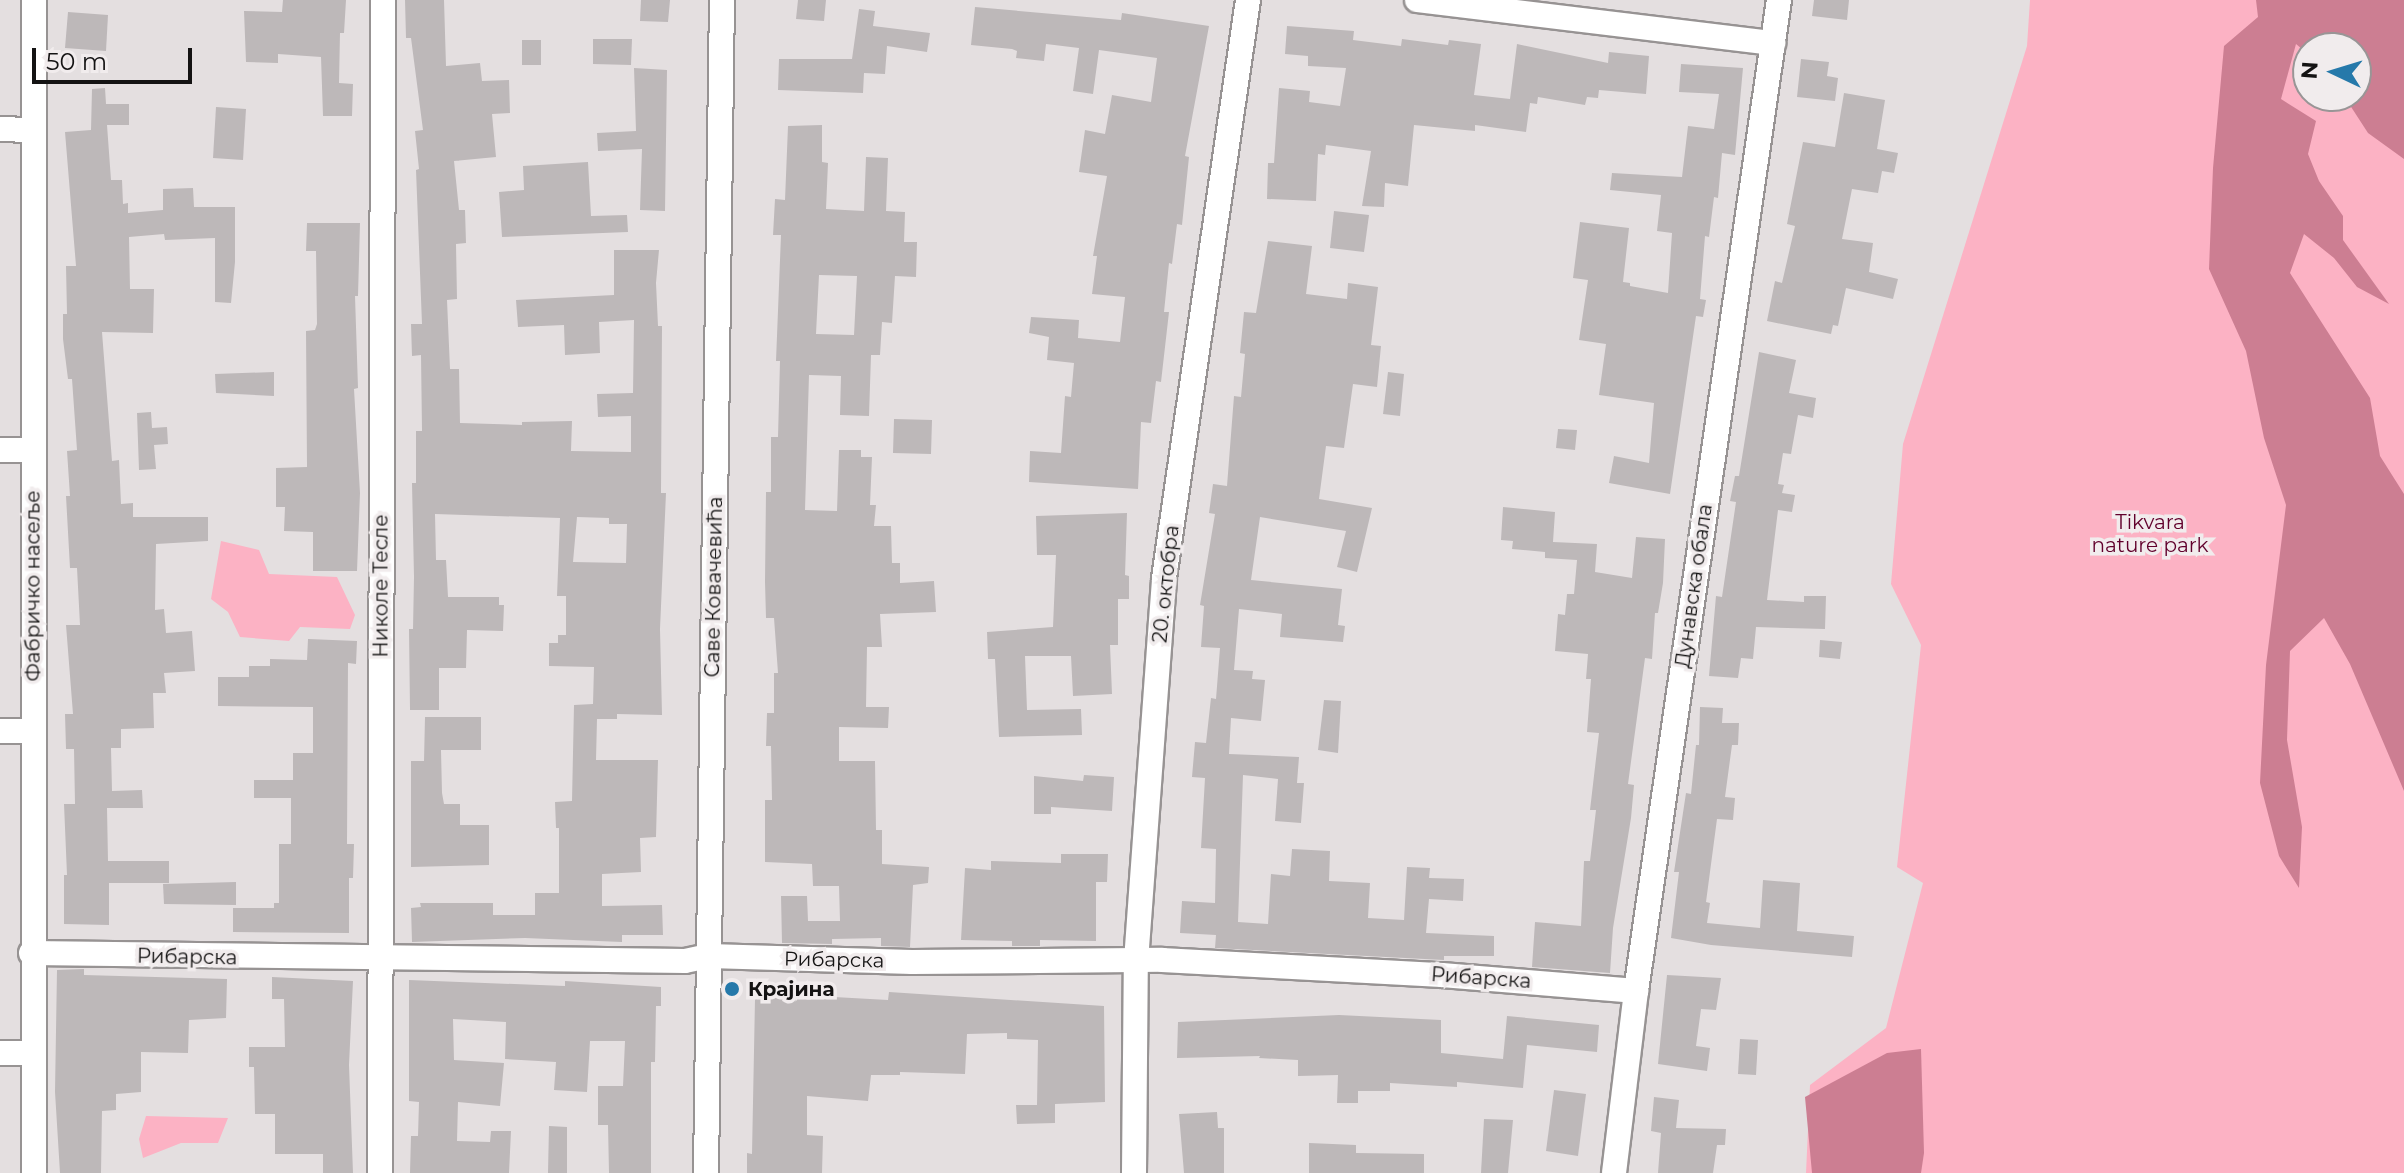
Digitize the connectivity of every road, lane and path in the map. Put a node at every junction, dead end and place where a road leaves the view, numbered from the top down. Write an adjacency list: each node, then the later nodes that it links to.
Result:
1 (34, 0): 9 (street, Фабричко насеље)
2 (383, 0): 15 (street, Николе Тесле)
3 (722, 0): 16 (street, Саве Ковачевића)
4 (1248, 0): 17 (street, 20. октобра)
5 (1417, 0): 7 (street)
6 (1779, 0): 7 (street, Дунавска обала)
7 (1773, 43): 18 (street, Дунавска обала)
8 (0, 129): 9 (street)
9 (32, 130): 11 (street, Фабричко насеље)
10 (0, 450): 11 (street)
11 (33, 450): 13 (street, Фабричко насеље)
12 (0, 731): 13 (street)
13 (32, 731): 14 (street, Фабричко насеље)
14 (31, 953): 15 (street, Рибарска); 20 (street, Фабричко насеље)
15 (380, 956): 16 (street, Рибарска); 22 (street, Николе Тесле)
16 (709, 956): 17 (street, Рибарска); 23 (street, Саве Ковачевића)
17 (1136, 961): 18 (street, Рибарска); 24 (street, 20. октобра)
18 (1636, 991): 25 (street, Дунавска обала)
19 (0, 1053): 20 (street)
20 (32, 1053): 21 (street, Фабричко насеље)
21 (34, 1173)
22 (380, 1173)
23 (706, 1173)
24 (1134, 1173)
25 (1614, 1173)

